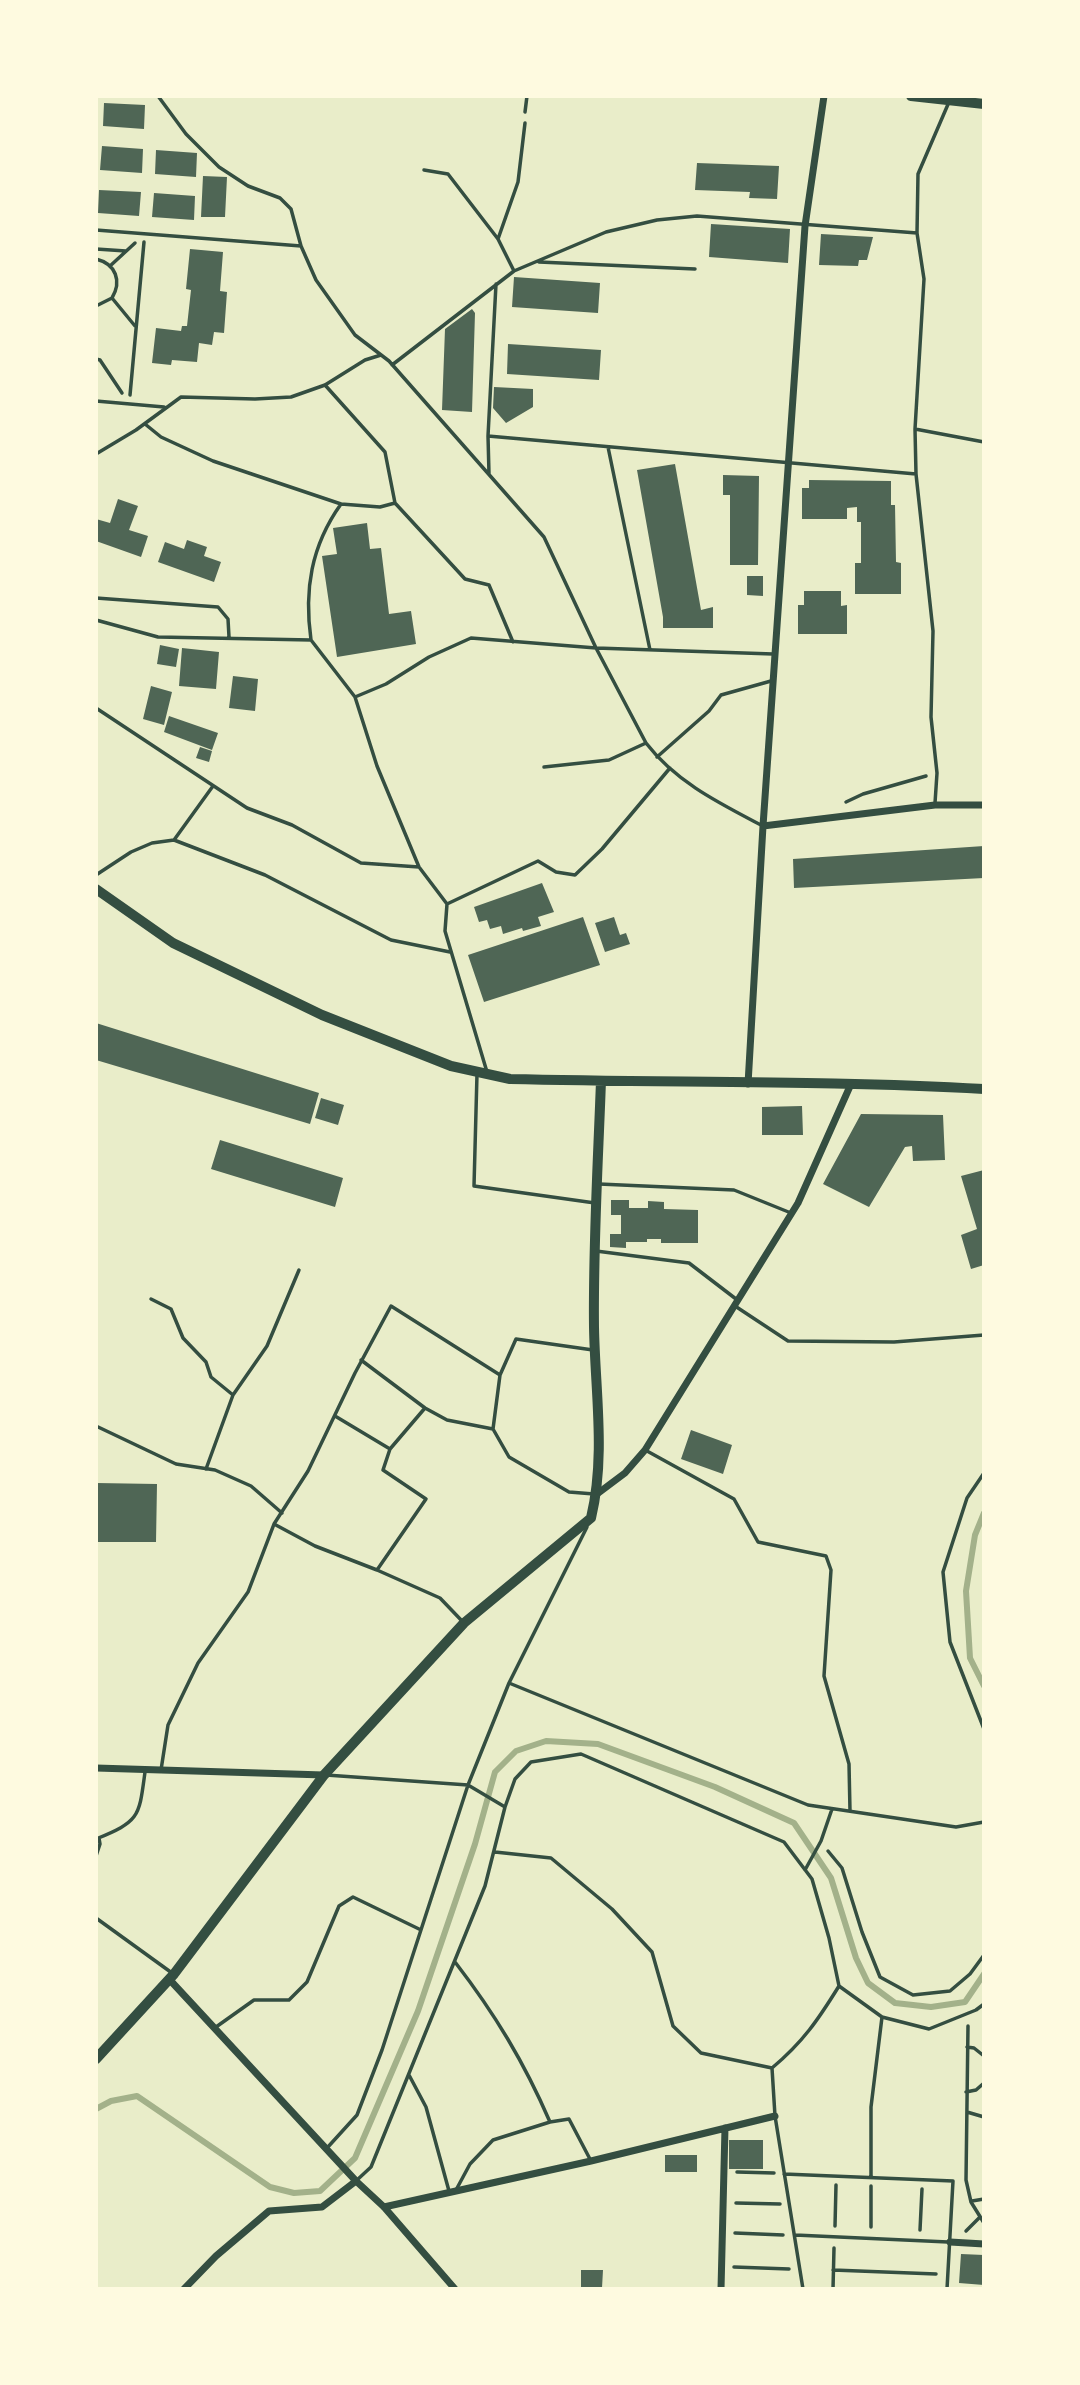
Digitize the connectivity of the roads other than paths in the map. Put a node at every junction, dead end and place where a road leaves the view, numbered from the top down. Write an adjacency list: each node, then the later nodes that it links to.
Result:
1 (158, 96): 12 (lane)
2 (824, 96): 8 (street)
3 (911, 96): 4 (street)
4 (949, 101): 5 (street); 10 (lane)
5 (984, 104)
6 (525, 123): 11 (lane)
7 (424, 170): 11 (lane)
8 (805, 226): 10 (lane); 13 (lane); 28 (street)
9 (96, 230): 12 (lane)
10 (917, 233): 23 (lane)
11 (498, 239): 15 (lane)
12 (301, 246): 17 (lane)
13 (537, 261): 14 (lane); 15 (lane)
14 (695, 269)
15 (514, 271): 16 (lane)
16 (496, 284): 18 (lane); 24 (lane)
17 (381, 355): 18 (lane); 19 (lane)
18 (392, 365): 29 (lane)
19 (325, 386): 21 (lane); 31 (lane)
20 (96, 401): 21 (lane)
21 (165, 407): 22 (lane)
22 (145, 424): 27 (lane); 32 (lane)
23 (915, 429): 25 (lane); 30 (lane)
24 (488, 436): 26 (lane); 29 (lane)
25 (984, 442)
26 (608, 447): 28 (lane); 39 (lane)
27 (96, 454)
28 (789, 463): 30 (lane); 40 (street)
29 (489, 474): 38 (lane)
30 (916, 474): 50 (lane)
31 (395, 503): 32 (lane); 37 (lane)
32 (341, 504): 36 (lane)
33 (96, 598): 35 (lane)
34 (96, 620): 35 (lane)
35 (229, 637): 36 (lane)
36 (311, 640): 42 (lane)
37 (513, 642): 38 (lane); 42 (lane)
38 (596, 648): 39 (lane); 44 (lane)
39 (650, 650): 40 (lane)
40 (775, 654): 41 (street)
41 (775, 680): 45 (lane); 51 (street)
42 (355, 697): 53 (lane)
43 (96, 708): 48 (lane)
44 (646, 743): 45 (lane); 46 (lane)
45 (657, 757): 47 (lane)
46 (544, 766)
47 (670, 768): 51 (lane); 56 (lane)
48 (213, 786): 52 (lane); 53 (lane)
49 (984, 805): 50 (street)
50 (935, 806): 51 (street)
51 (763, 826): 60 (street)
52 (174, 840): 54 (lane); 57 (lane)
53 (419, 867): 56 (lane)
54 (96, 875)
55 (96, 889): 58 (street)
56 (447, 904): 57 (lane)
57 (451, 952): 58 (lane)
58 (482, 1073): 59 (street); 64 (lane)
59 (601, 1081): 60 (street); 63 (street)
60 (748, 1084): 61 (street)
61 (851, 1084): 62 (street); 65 (street)
62 (984, 1089)
63 (597, 1184): 64 (street); 65 (lane)
64 (596, 1203): 66 (street)
65 (791, 1213): 69 (street)
66 (593, 1251): 69 (lane); 71 (street)
67 (299, 1270): 74 (lane)
68 (151, 1299): 74 (lane)
69 (736, 1302): 70 (lane); 80 (street)
70 (984, 1335)
71 (595, 1350): 73 (lane); 83 (street)
72 (362, 1360): 73 (lane); 75 (lane); 76 (lane)
73 (500, 1375): 78 (lane)
74 (233, 1395): 81 (lane)
75 (425, 1408): 78 (lane); 79 (lane)
76 (335, 1416): 79 (lane); 84 (lane)
77 (96, 1426): 81 (lane)
78 (493, 1429): 83 (lane)
79 (390, 1449): 87 (lane)
80 (645, 1450): 83 (street); 98 (lane)
81 (205, 1469): 84 (lane)
82 (984, 1473): 90 (lane)
83 (597, 1494): 85 (street)
84 (282, 1513): 86 (lane)
85 (592, 1518): 88 (street); 89 (lane)
86 (274, 1524): 87 (lane); 93 (lane)
87 (377, 1570): 88 (lane)
88 (464, 1623): 94 (street)
89 (509, 1684): 95 (lane); 97 (lane)
90 (984, 1729)
91 (96, 1768): 92 (street)
92 (145, 1770): 93 (street); 100 (lane)
93 (162, 1770): 94 (street)
94 (324, 1775): 95 (lane); 107 (street)
95 (468, 1785): 96 (lane); 105 (lane)
96 (505, 1807): 101 (lane); 103 (lane)
97 (832, 1809): 98 (lane); 103 (lane)
98 (850, 1811): 99 (lane)
99 (984, 1822)
100 (97, 1838): 102 (lane)
101 (494, 1852): 106 (lane); 113 (lane)
102 (96, 1856)
103 (805, 1870): 108 (lane)
104 (96, 1918): 107 (lane)
105 (420, 1929): 111 (lane); 118 (lane)
106 (454, 1961): 114 (lane); 116 (lane)
107 (172, 1977): 111 (street); 112 (street)
108 (839, 1986): 110 (lane); 113 (lane)
109 (984, 2004): 110 (lane)
110 (882, 2017): 121 (lane)
111 (214, 2028): 118 (street)
112 (96, 2059)
113 (772, 2068): 115 (lane)
114 (408, 2074): 122 (lane); 123 (lane)
115 (775, 2116): 117 (street); 120 (lane)
116 (550, 2122): 119 (lane); 123 (lane)
117 (725, 2128): 119 (street); 130 (street)
118 (327, 2148): 122 (street)
119 (591, 2161): 123 (street)
120 (785, 2174): 121 (lane); 125 (lane)
121 (871, 2177): 126 (lane)
122 (356, 2181): 124 (street); 128 (street)
123 (453, 2190): 124 (street)
124 (384, 2207): 129 (street)
125 (794, 2235): 126 (lane); 131 (lane)
126 (950, 2242): 127 (street); 132 (lane)
127 (984, 2244)
128 (184, 2289)
129 (455, 2289)
130 (721, 2289)
131 (803, 2289)
132 (947, 2289)

